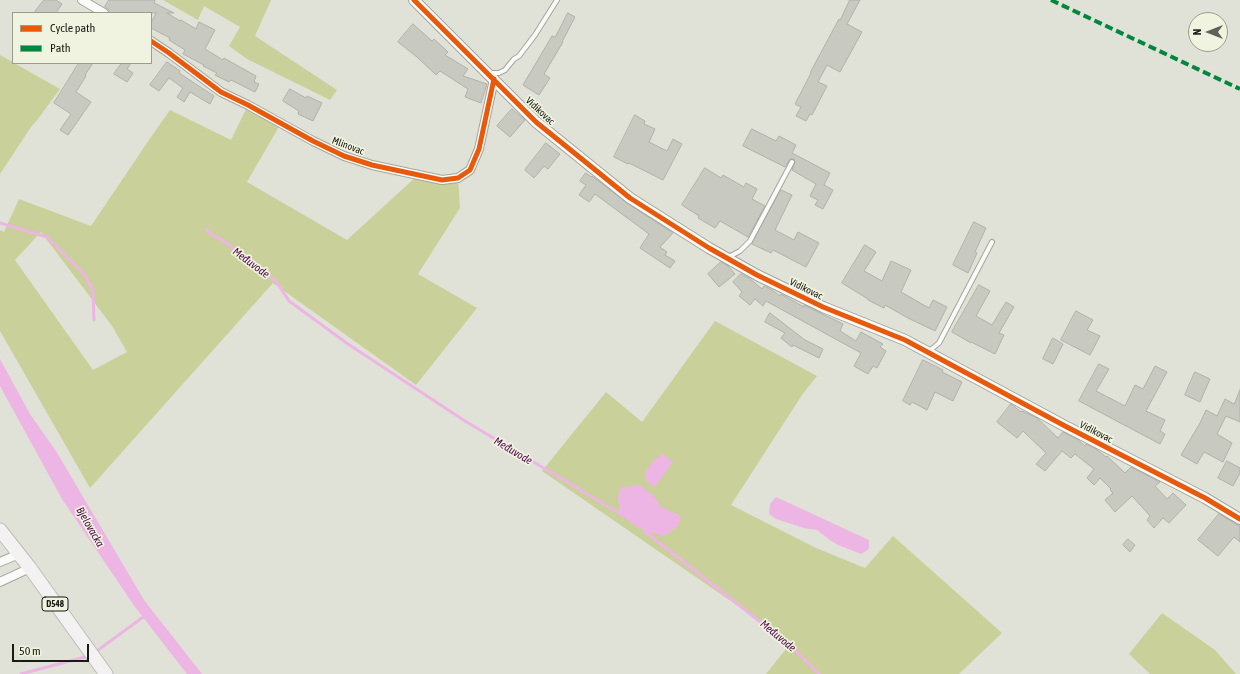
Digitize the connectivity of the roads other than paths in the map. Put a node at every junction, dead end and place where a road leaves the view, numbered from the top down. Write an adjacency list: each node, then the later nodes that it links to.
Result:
1 (82, 0): 4 (street)
2 (414, 0): 6 (street, Vidikovac)
3 (557, 0): 6 (lane)
4 (102, 12)
5 (152, 43): 6 (street, Mlinovac)
6 (491, 76): 9 (street, Vidikovac)
7 (792, 162): 9 (lane)
8 (992, 242): 10 (lane)
9 (727, 258): 10 (street, Vidikovac)
10 (928, 352): 11 (street, Vidikovac)
11 (1240, 519)
12 (0, 530): 13 (main road, D548)
13 (19, 554): 14 (street); 15 (main road, D548)
14 (0, 562)
15 (30, 568): 16 (street); 17 (main road, D548)
16 (0, 582)
17 (106, 674)

